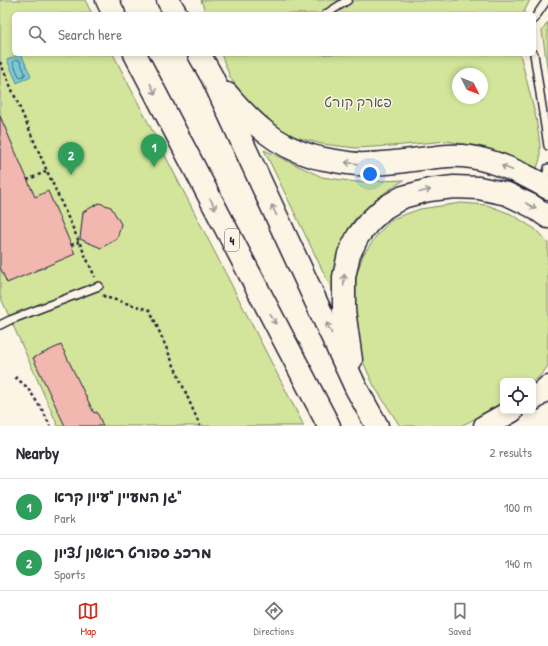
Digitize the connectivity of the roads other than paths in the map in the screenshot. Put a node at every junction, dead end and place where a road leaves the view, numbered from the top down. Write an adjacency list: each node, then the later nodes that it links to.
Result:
1 (107, 0): 5 (main road)
2 (168, 0): 6 (main road)
3 (348, 0): 7 (lane)
4 (547, 0): 8 (lane)
5 (113, 12)
6 (175, 12)
7 (329, 12)
8 (536, 16)
9 (136, 56): 20 (main road, 4, one-way to 20)
10 (200, 56): 12 (main road)
11 (534, 56): 13 (lane)
12 (212, 77): 14 (main road, one-way to 12); 18 (main road, one-way to 12)
13 (548, 146)
14 (546, 180)
15 (548, 217): 18 (main road, one-way to 15)
16 (100, 286): 17 (lane)
17 (0, 325)
18 (356, 388): 21 (main road)
19 (507, 414): 22 (main road)
20 (329, 426)
21 (377, 426)
22 (485, 426)

